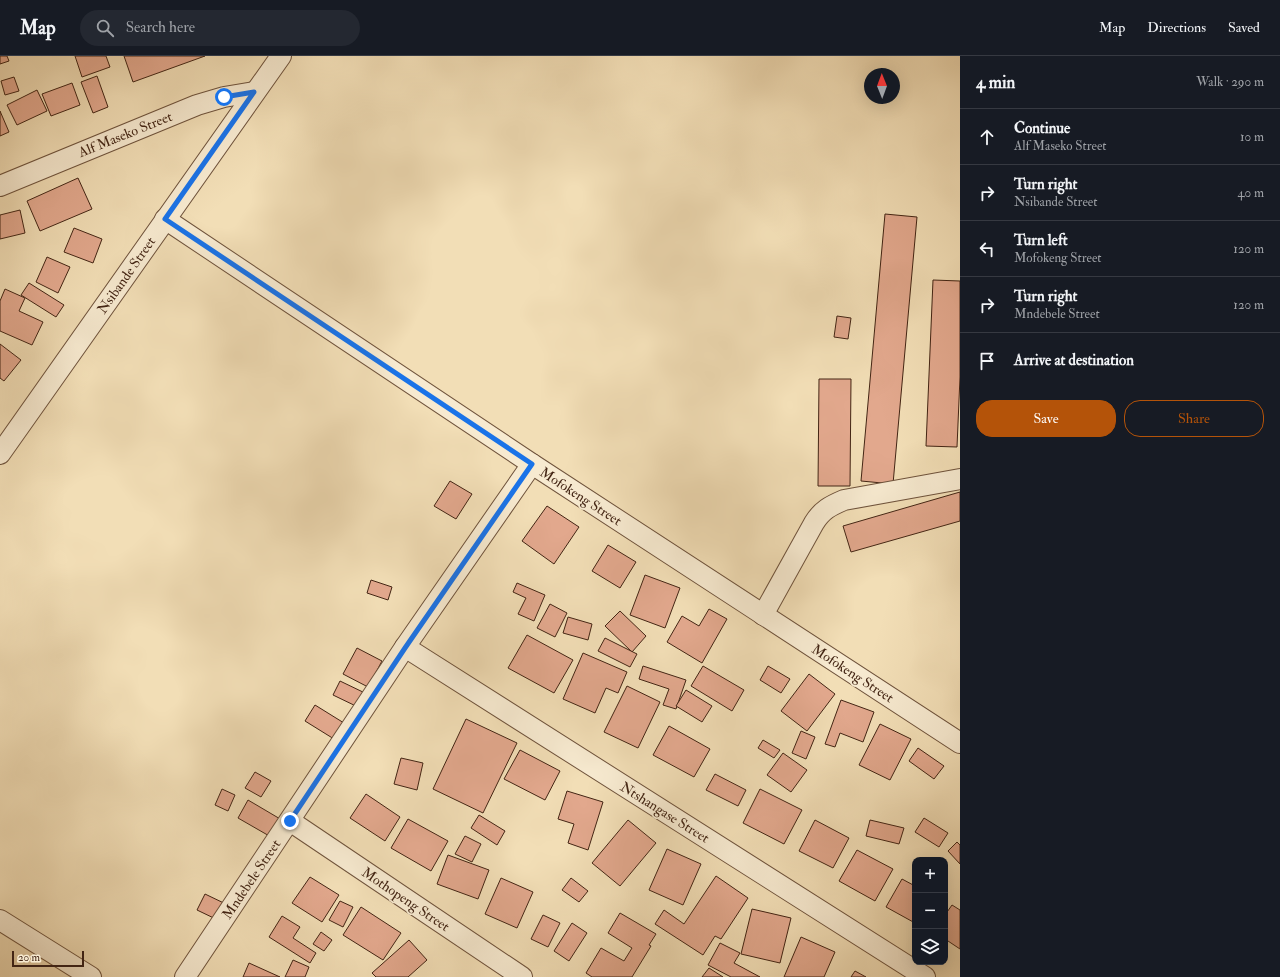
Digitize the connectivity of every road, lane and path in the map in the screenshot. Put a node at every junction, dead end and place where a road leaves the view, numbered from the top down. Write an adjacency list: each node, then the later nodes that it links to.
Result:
1 (281, 56): 2 (street, Nsibande Street)
2 (254, 92): 3 (street, Alf Maseko Street); 4 (street, Nsibande Street)
3 (0, 186)
4 (165, 219): 5 (street, Nsibande Street); 6 (street, Mofokeng Street)
5 (0, 454)
6 (532, 464): 8 (street, Mofokeng Street); 9 (street, Mndebele Street)
7 (960, 479): 8 (street)
8 (763, 615): 10 (street, Mofokeng Street)
9 (405, 648): 11 (street, Mndebele Street); 17 (street, Ntshangase Street)
10 (960, 743)
11 (290, 821): 15 (street, Mndebele Street); 16 (street, Mothopeng Street)
12 (0, 920): 13 (street)
13 (65, 970): 14 (street)
14 (90, 977)
15 (185, 977)
16 (522, 977)
17 (925, 977)

